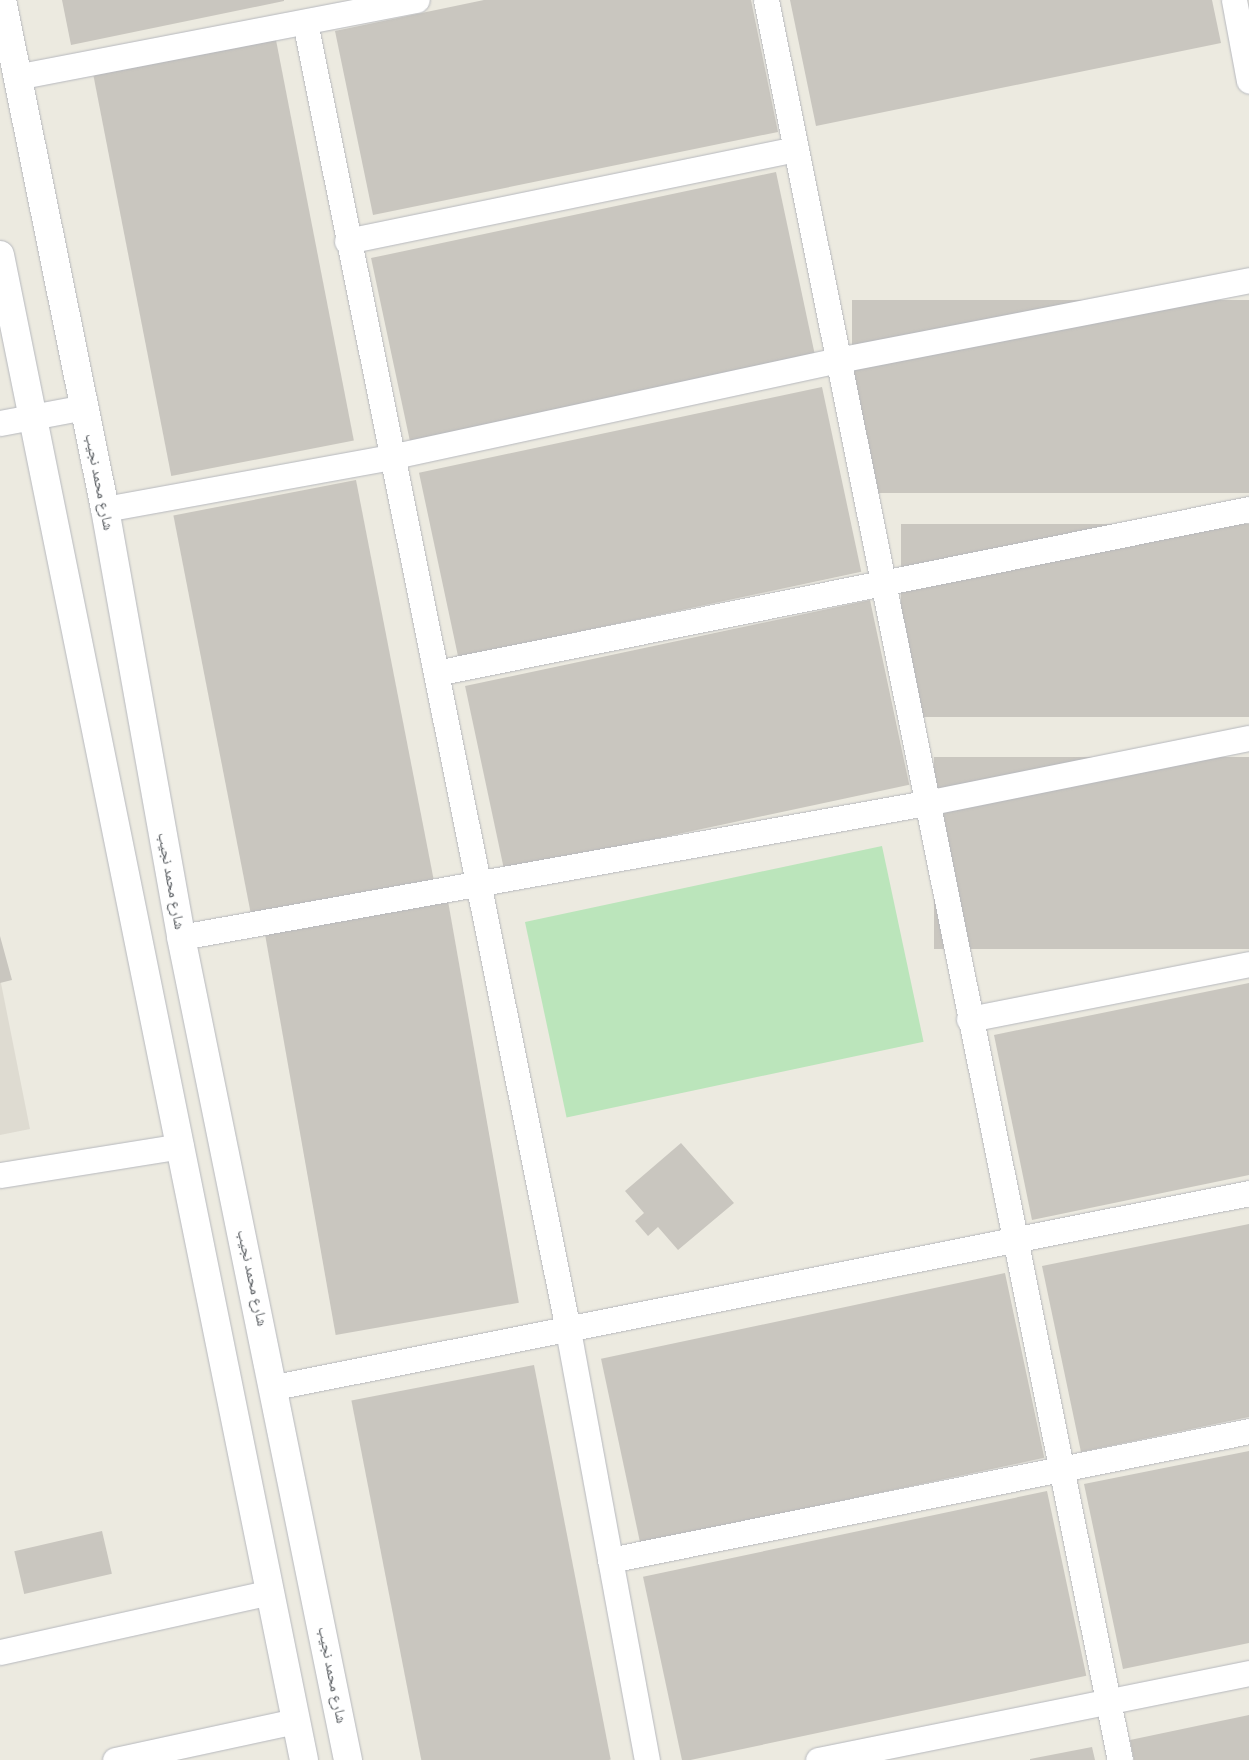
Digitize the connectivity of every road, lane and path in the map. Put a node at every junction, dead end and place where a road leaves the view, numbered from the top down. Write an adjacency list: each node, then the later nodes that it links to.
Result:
1 (2, 0): 6 (main road, شارع محمد نجيب)
2 (417, 0): 5 (street)
3 (766, 0): 8 (street)
4 (1234, 0): 7 (street)
5 (305, 22): 6 (street); 9 (street)
6 (16, 77): 13 (main road, شارع محمد نجيب)
7 (1249, 81)
8 (796, 149): 9 (street); 12 (street)
9 (347, 241): 16 (street)
10 (0, 255): 14 (main road)
11 (1249, 280): 12 (street)
12 (838, 360): 16 (street); 19 (street)
13 (85, 408): 14 (street); 17 (main road, شارع محمد نجيب)
14 (33, 417): 15 (street); 27 (main road)
15 (0, 422)
16 (390, 457): 17 (street); 20 (street)
17 (105, 509): 24 (main road, شارع محمد نجيب)
18 (1249, 510): 19 (street)
19 (882, 585): 20 (street); 22 (street)
20 (436, 673): 23 (street)
21 (1249, 738): 22 (street)
22 (926, 803): 23 (street); 26 (street)
23 (480, 886): 24 (street); 31 (street)
24 (181, 937): 32 (main road, شارع محمد نجيب)
25 (1249, 964): 26 (street)
26 (969, 1019): 30 (street)
27 (181, 1146): 28 (street); 36 (main road)
28 (0, 1175)
29 (1249, 1193): 30 (street)
30 (1014, 1239): 31 (street); 34 (street)
31 (568, 1330): 32 (street); 35 (street)
32 (275, 1387): 44 (main road, شارع محمد نجيب)
33 (1249, 1431): 34 (street)
34 (1064, 1468): 35 (street); 39 (street)
35 (610, 1560): 45 (street)
36 (270, 1592): 37 (street); 40 (main road)
37 (0, 1652)
38 (1249, 1673): 39 (street)
39 (1108, 1701): 46 (street); 47 (street)
40 (296, 1721): 41 (street); 43 (main road)
41 (202, 1751): 42 (street)
42 (115, 1760)
43 (304, 1760)
44 (348, 1760)
45 (647, 1760)
46 (818, 1760)
47 (1120, 1760)

